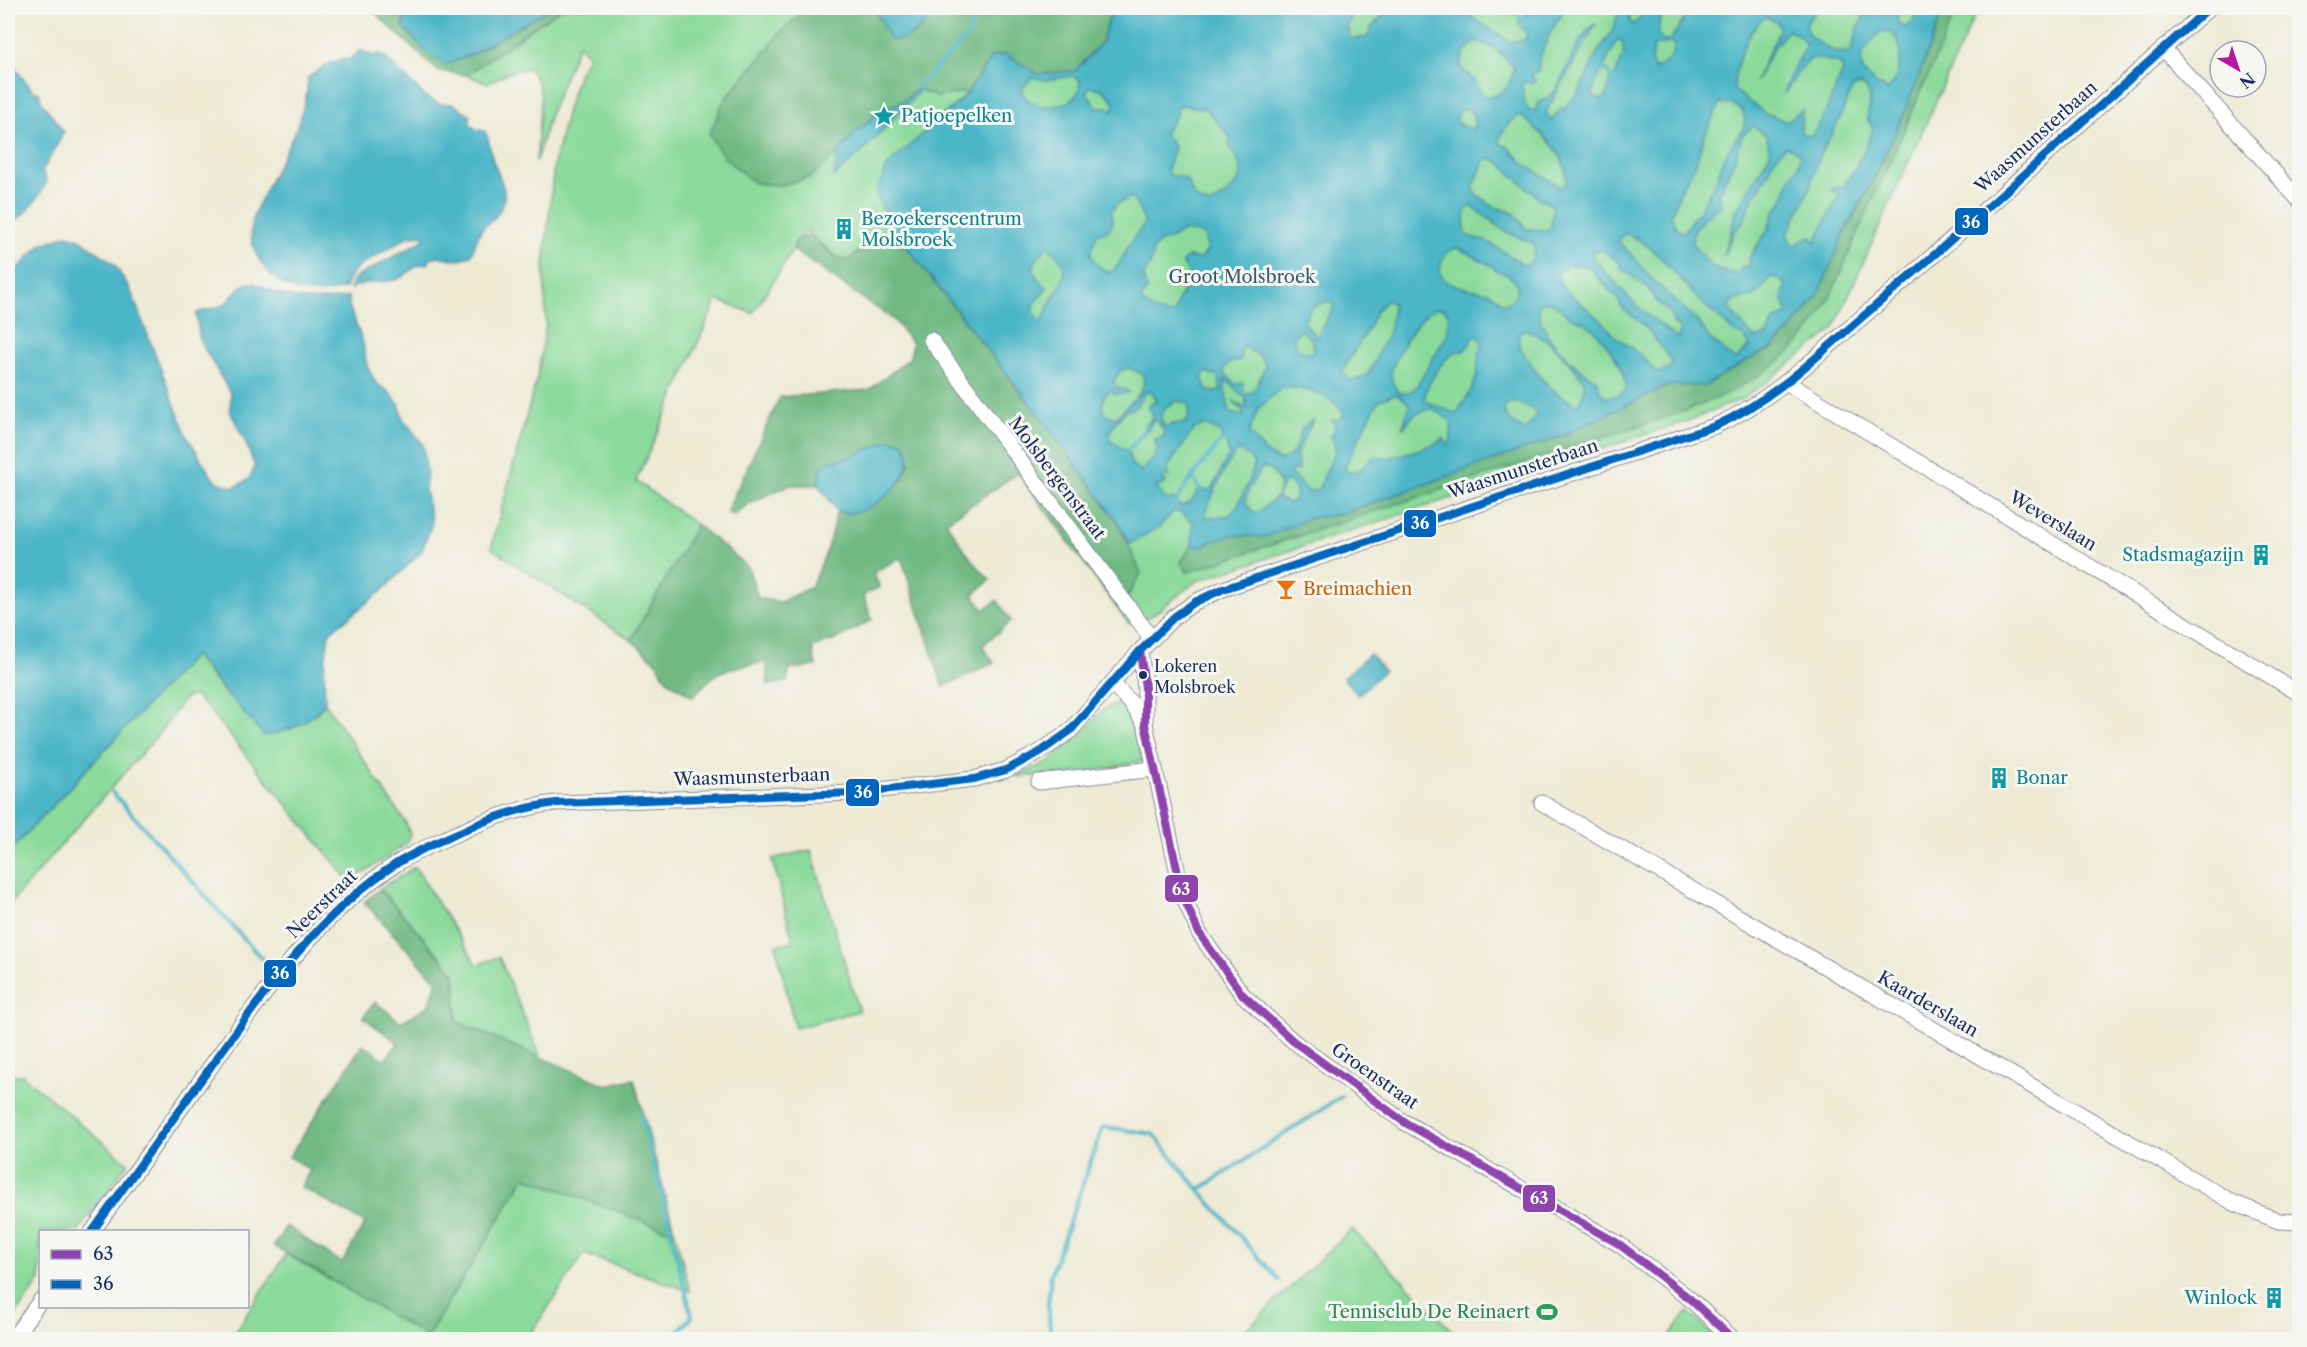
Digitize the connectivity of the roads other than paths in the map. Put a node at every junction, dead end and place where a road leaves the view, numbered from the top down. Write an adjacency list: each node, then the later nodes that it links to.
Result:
1 (2209, 8): 2 (street, Waasmunsterbaan)
2 (2163, 48): 3 (street); 5 (street, Waasmunsterbaan)
3 (2300, 201)
4 (931, 340): 6 (street, Molsbergenstraat)
5 (1786, 382): 6 (street, Waasmunsterbaan); 9 (street, Weverslaan)
6 (1152, 639): 7 (street, Waasmunsterbaan)
7 (1140, 651): 8 (street, Waasmunsterbaan); 10 (street, Groenstraat)
8 (1112, 683): 10 (street, Groenstraat); 13 (street, Waasmunsterbaan)
9 (2300, 694)
10 (1145, 724): 11 (street, Groenstraat)
11 (1154, 769): 12 (street); 19 (street, Groenstraat)
12 (1039, 783)
13 (556, 803): 16 (street, Neerstraat)
14 (1542, 803): 15 (street, Kaarderslaan)
15 (2300, 1222)
16 (93, 1230)
17 (39, 1302): 18 (street)
18 (12, 1340)
19 (1734, 1340)

